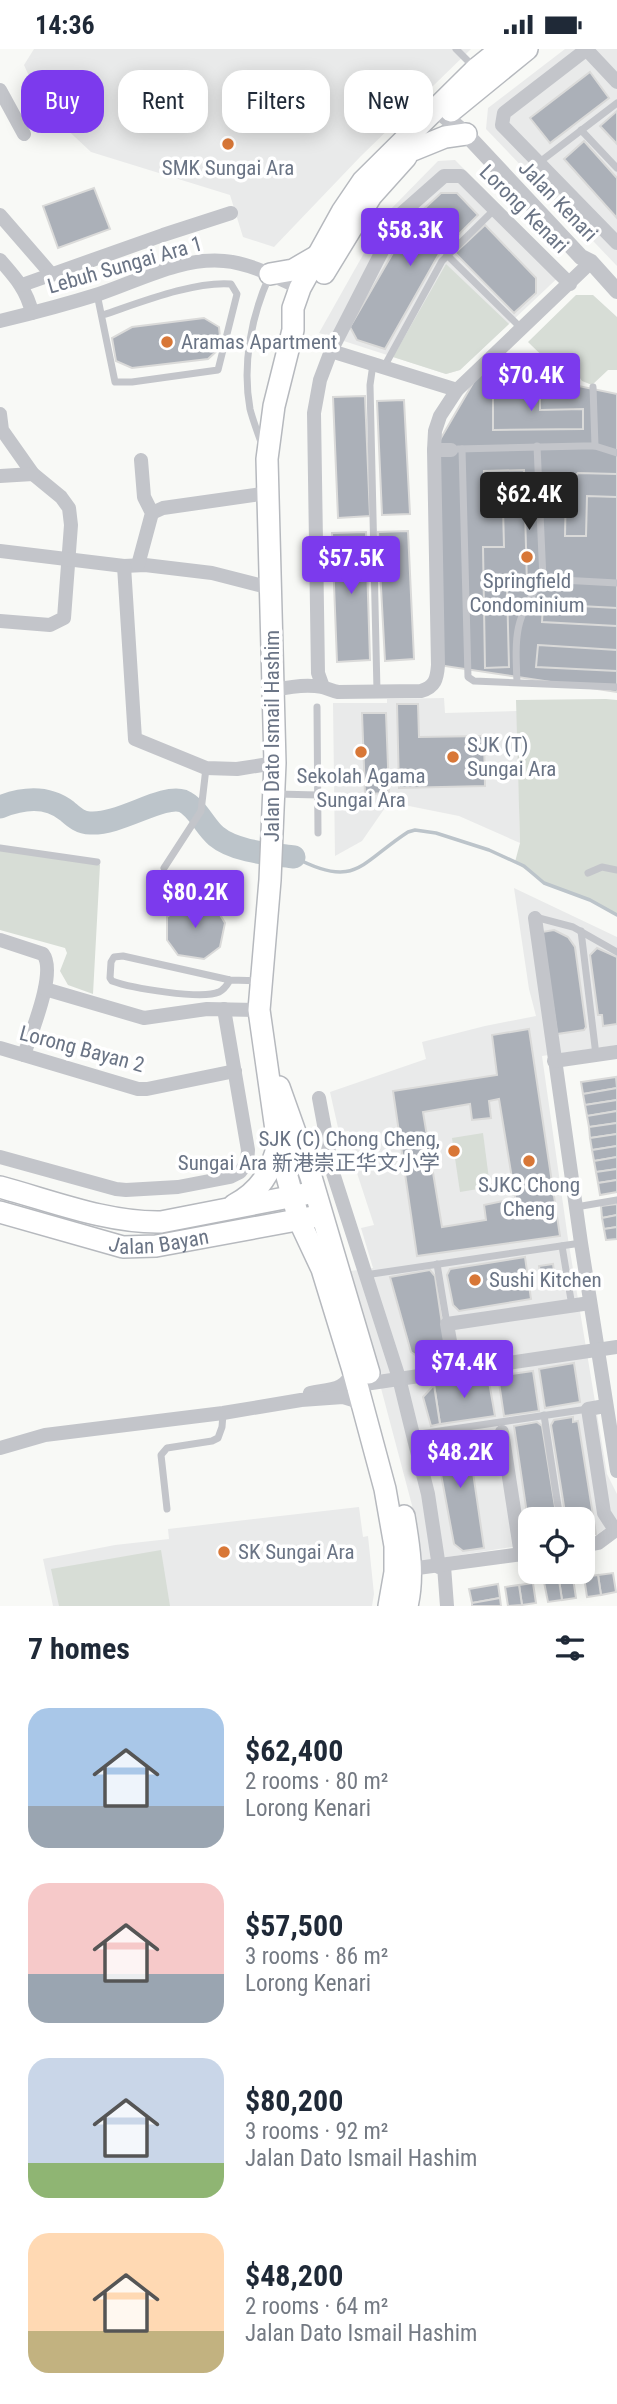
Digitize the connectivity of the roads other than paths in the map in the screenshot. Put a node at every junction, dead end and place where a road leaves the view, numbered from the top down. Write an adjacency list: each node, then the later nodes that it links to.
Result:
1 (456, 49): 5 (lane)
2 (501, 49): 5 (main road, Jalan Dato Ismail Hashim)
3 (527, 49): 5 (main road, Jalan Dato Ismail Hashim)
4 (586, 49): 6 (street); 14 (street)
5 (480, 77): 9 (main road, Jalan Dato Ismail Hashim); 11 (main road)
6 (617, 82)
7 (0, 90): 12 (street)
8 (617, 103): 10 (lane)
9 (444, 110): 11 (street, Jalan Kenari); 13 (main road, Jalan Dato Ismail Hashim); 21 (main road, Jalan Dato Ismail Hashim)
10 (581, 130): 14 (lane); 15 (lane)
11 (468, 131): 13 (main road); 23 (street, Jalan Kenari)
12 (24, 134)
13 (413, 150): 29 (main road, Jalan Dato Ismail Hashim)
14 (537, 163): 19 (street)
15 (617, 167)
16 (495, 209): 20 (lane); 26 (street, Lorong Kenari); 35 (street, Lorong Kenari)
17 (232, 213): 25 (street)
18 (0, 215): 25 (street)
19 (617, 243)
20 (447, 255): 34 (lane); 36 (lane)
21 (317, 256): 24 (main road); 29 (main road, Jalan Dato Ismail Hashim)
22 (0, 260): 27 (street)
23 (591, 262): 26 (street, Lorong Kenari); 28 (street, Jalan Kenari)
24 (270, 274): 29 (street, Lebuh Sungai Ara 1); 30 (street, Lebuh Sungai Ara 1); 45 (lane)
25 (52, 275): 27 (street)
26 (570, 284): 34 (street, Lorong Kenari)
27 (22, 285): 31 (street)
28 (617, 291)
29 (308, 293): 45 (main road, Jalan Dato Ismail Hashim)
30 (97, 294): 31 (street, Lebuh Sungai Ara 1); 32 (lane)
31 (32, 313): 33 (street, Lebuh Sungai Ara 1)
32 (103, 314): 32 (lane)
33 (0, 321)
34 (523, 329): 38 (street, Lorong Kenari)
35 (331, 351): 36 (street); 59 (street, Lorong Kenari)
36 (379, 365): 38 (street); 62 (lane)
37 (593, 387): 41 (lane)
38 (457, 390): 43 (street, Lorong Kenari)
39 (0, 414): 47 (street)
40 (537, 446): 41 (lane); 42 (lane); 54 (lane)
41 (595, 446): 44 (lane)
42 (456, 449): 43 (street); 58 (lane)
43 (434, 450): 62 (street, Lorong Kenari)
44 (617, 453)
45 (267, 459): 49 (main road, Jalan Dato Ismail Hashim)
46 (141, 460): 50 (street)
47 (33, 474): 48 (street); 52 (street)
48 (0, 476)
49 (268, 493): 50 (street); 56 (main road, Jalan Dato Ismail Hashim)
50 (152, 513): 53 (street)
51 (0, 551): 52 (street)
52 (67, 559): 53 (street); 57 (street)
53 (131, 566): 56 (street); 65 (street)
54 (543, 579): 55 (lane); 58 (lane)
55 (617, 583)
56 (271, 588): 61 (main road, Jalan Dato Ismail Hashim)
57 (0, 621)
58 (517, 682): 60 (lane)
59 (323, 687): 61 (street, Lorong Kenari); 62 (street, Lorong Kenari)
60 (617, 687)
61 (275, 690): 64 (main road, Jalan Dato Ismail Hashim)
62 (377, 692)
63 (317, 707): 67 (lane)
64 (275, 763): 65 (street); 66 (main road, Jalan Dato Ismail Hashim)
65 (206, 768): 71 (lane)
66 (274, 794): 67 (lane); 79 (main road, Jalan Dato Ismail Hashim)
67 (318, 795): 68 (lane)
68 (318, 833)
69 (0, 848): 70 (lane)
70 (97, 863)
71 (163, 868)
72 (617, 870): 73 (lane)
73 (588, 873)
74 (534, 918): 75 (lane); 89 (street)
75 (581, 931): 77 (lane); 87 (lane)
76 (0, 940): 80 (street)
77 (617, 953)
78 (230, 980): 79 (lane); 81 (lane); 81 (lane)
79 (260, 981): 83 (main road, Jalan Dato Ismail Hashim)
80 (45, 989): 82 (street); 86 (street)
81 (216, 994): 82 (lane)
82 (225, 1009): 83 (street); 90 (street)
83 (259, 1010): 88 (main road, Jalan Dato Ismail Hashim)
84 (0, 1048): 86 (street, Lorong Bayan 2)
85 (617, 1052): 87 (street)
86 (24, 1055): 90 (street, Lorong Bayan 2)
87 (596, 1055): 89 (street)
88 (265, 1059): 92 (main road, Jalan Dato Ismail Hashim); 95 (main road, Jalan Dato Ismail Hashim)
89 (554, 1061): 98 (street)
90 (235, 1071): 93 (street)
91 (320, 1098): 105 (street)
92 (278, 1144): 96 (main road, Jalan Dato Ismail Hashim); 99 (main road)
93 (0, 1157)
94 (0, 1187): 99 (main road, Jalan Bayan)
95 (316, 1192): 96 (main road, Jalan Bayan); 101 (main road, Jalan Dato Ismail Hashim)
96 (292, 1197): 99 (main road, Jalan Bayan); 102 (main road, Jalan Dato Ismail Hashim)
97 (617, 1200): 98 (lane)
98 (576, 1207): 103 (street)
99 (223, 1211)
100 (0, 1212): 102 (main road, Jalan Bayan)
101 (322, 1215): 102 (main road, Jalan Bayan); 106 (main road, Jalan Dato Ismail Hashim)
102 (299, 1220): 116 (main road, Jalan Dato Ismail Hashim)
103 (581, 1243): 104 (lane); 109 (street)
104 (562, 1246): 107 (lane); 110 (lane)
105 (357, 1253): 106 (lane); 108 (street)
106 (335, 1257): 116 (main road, Jalan Dato Ismail Hashim)
107 (437, 1264): 108 (lane); 111 (lane)
108 (366, 1275): 115 (street)
109 (590, 1303): 110 (street); 113 (street)
110 (572, 1306): 111 (street)
111 (447, 1324): 114 (street)
112 (617, 1346): 113 (street)
113 (597, 1349): 114 (street); 118 (street)
114 (455, 1370): 115 (street)
115 (399, 1378): 116 (street); 124 (street)
116 (361, 1379): 117 (street); 119 (main road, Jalan Dato Ismail Hashim); 134 (main road, Jalan Dato Ismail Hashim)
117 (301, 1400): 119 (street); 121 (street)
118 (605, 1406): 120 (street); 126 (street)
119 (364, 1408): 135 (main road, Jalan Dato Ismail Hashim)
120 (588, 1409): 122 (lane); 130 (street)
121 (223, 1413): 125 (street); 128 (lane)
122 (544, 1415): 124 (lane); 127 (lane)
123 (502, 1432): 129 (street)
124 (413, 1435): 133 (street)
125 (0, 1448)
126 (617, 1471)
127 (558, 1507)
128 (167, 1509)
129 (518, 1513)
130 (616, 1530): 131 (street)
131 (595, 1544)
132 (518, 1555): 133 (street)
133 (442, 1566): 134 (street); 137 (street)
134 (410, 1569): 136 (main road, Jalan Dato Ismail Hashim)
135 (390, 1606)
136 (407, 1606)
137 (447, 1606)

